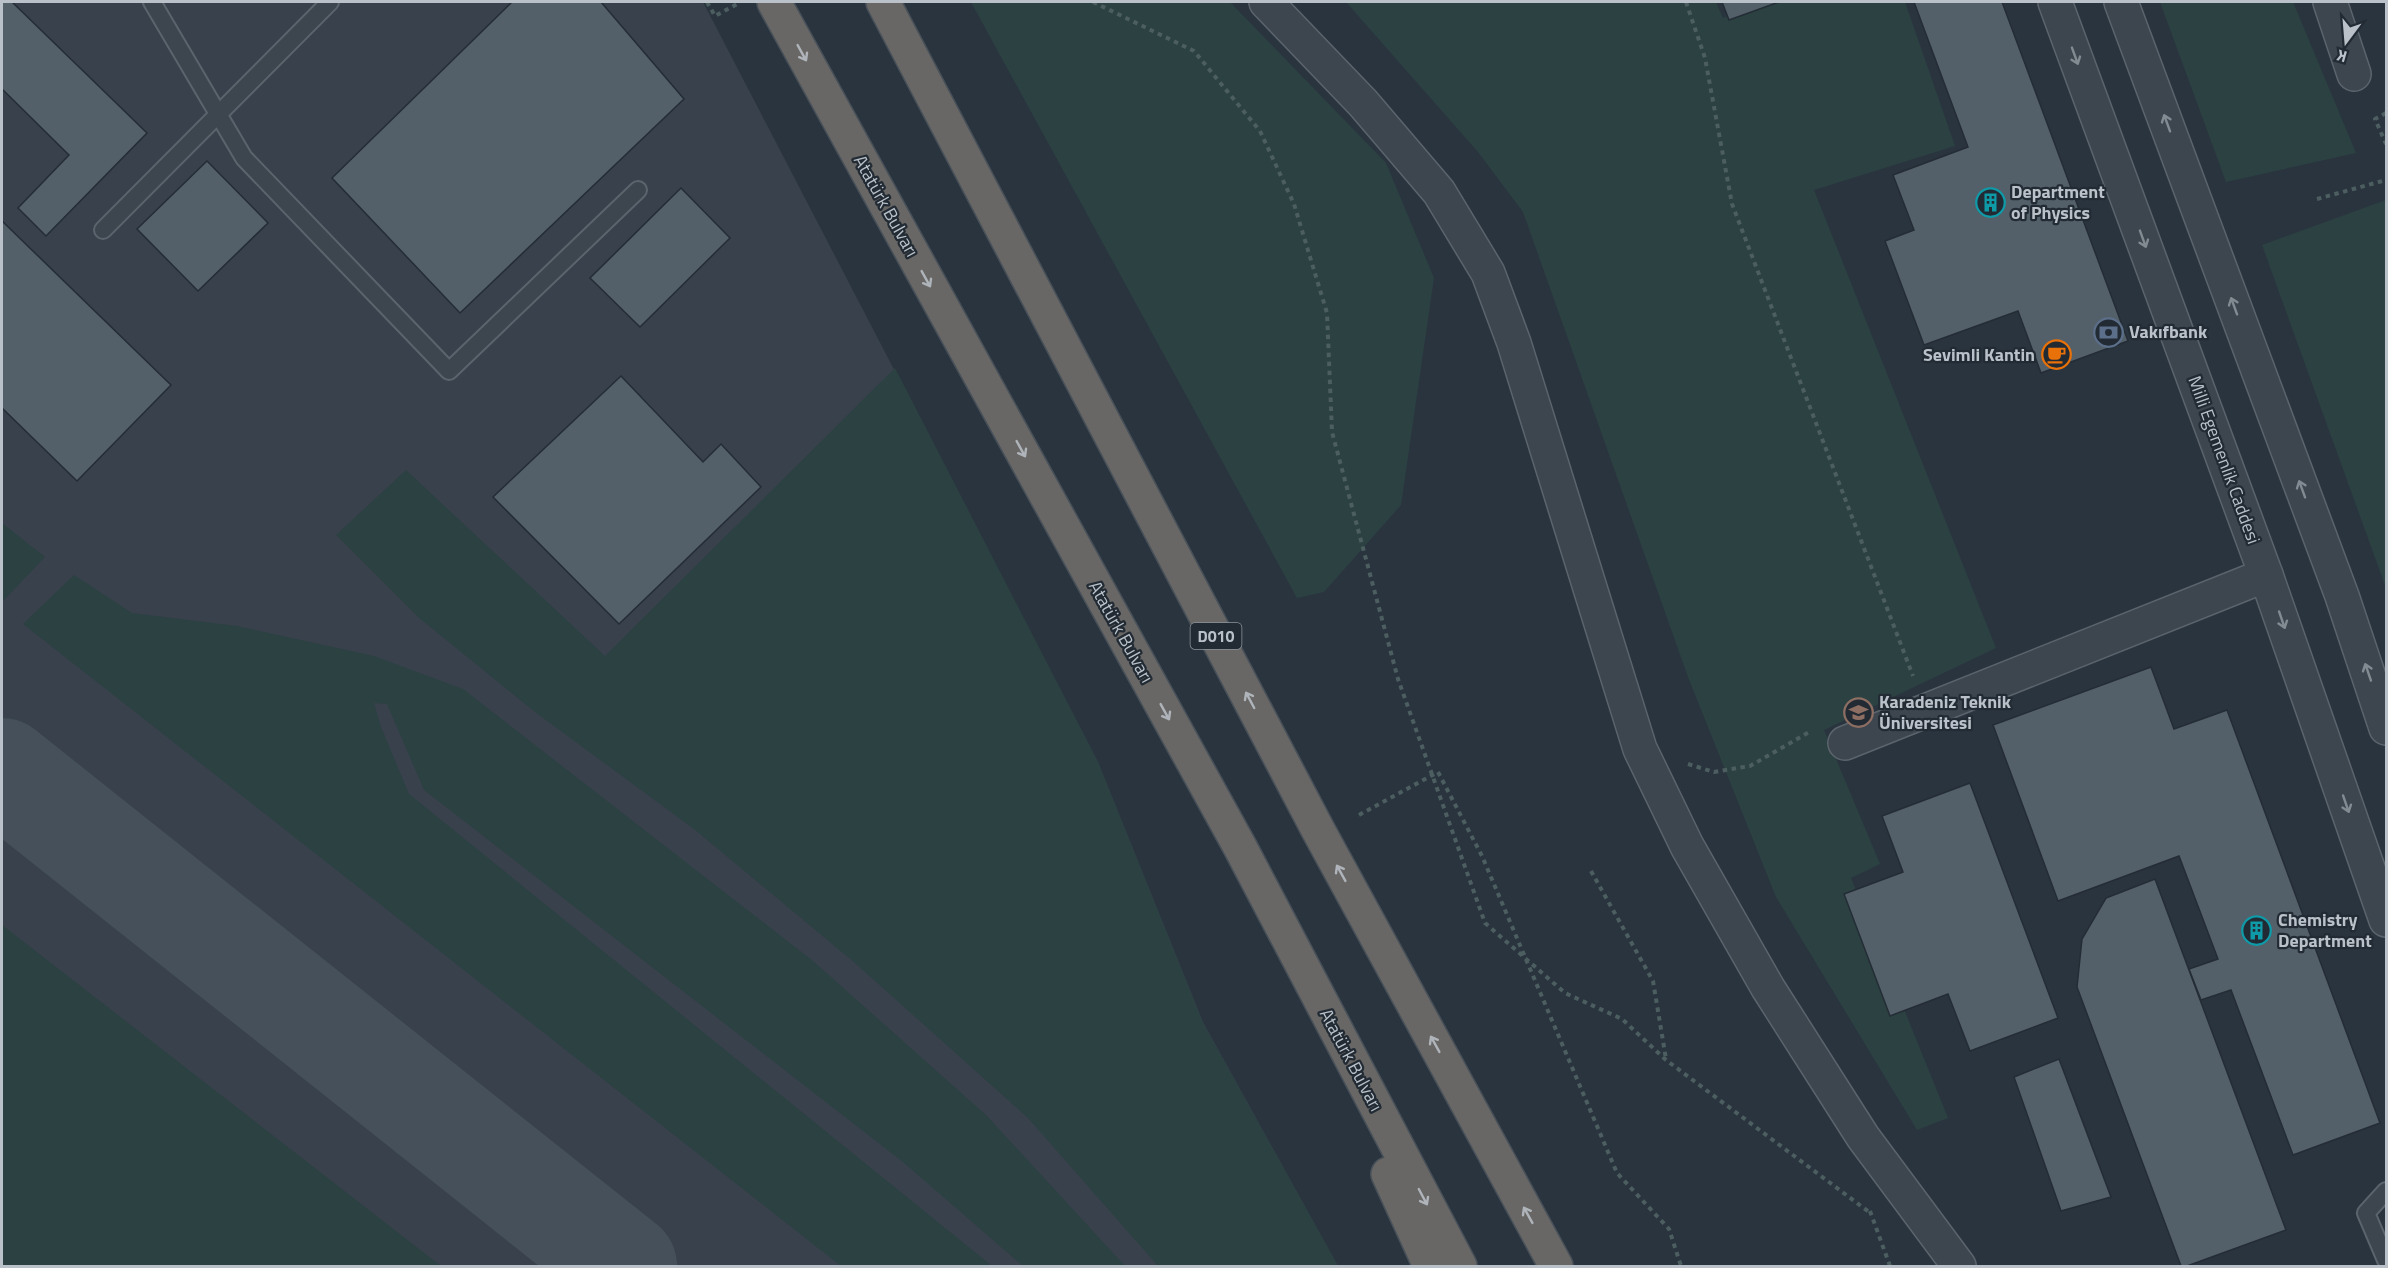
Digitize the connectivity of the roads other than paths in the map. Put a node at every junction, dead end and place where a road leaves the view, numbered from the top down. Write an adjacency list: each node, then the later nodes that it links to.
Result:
1 (152, 2): 10 (lane)
2 (330, 2): 10 (lane)
3 (774, 2): 16 (highway, Atatürk Bulvarı, one-way to 16)
4 (883, 2): 22 (highway, D010, one-way to 4)
5 (1266, 2): 23 (street)
6 (2055, 2): 13 (street, Milli Egemenlik Caddesi, one-way to 13)
7 (2121, 2): 14 (street, one-way to 7)
8 (2330, 2): 9 (street)
9 (2354, 74)
10 (218, 114): 11 (lane); 12 (lane)
11 (638, 190)
12 (103, 230)
13 (2266, 576): 15 (street); 17 (street, Milli Egemenlik Caddesi, one-way to 17)
14 (2386, 728)
15 (1833, 734)
16 (1240, 847): 20 (highway); 21 (highway, Atatürk Bulvarı, one-way to 21)
17 (2386, 920)
18 (2386, 1191): 19 (lane)
19 (2386, 1260)
20 (1430, 1266)
21 (1460, 1266)
22 (1556, 1266)
23 (1959, 1266)

